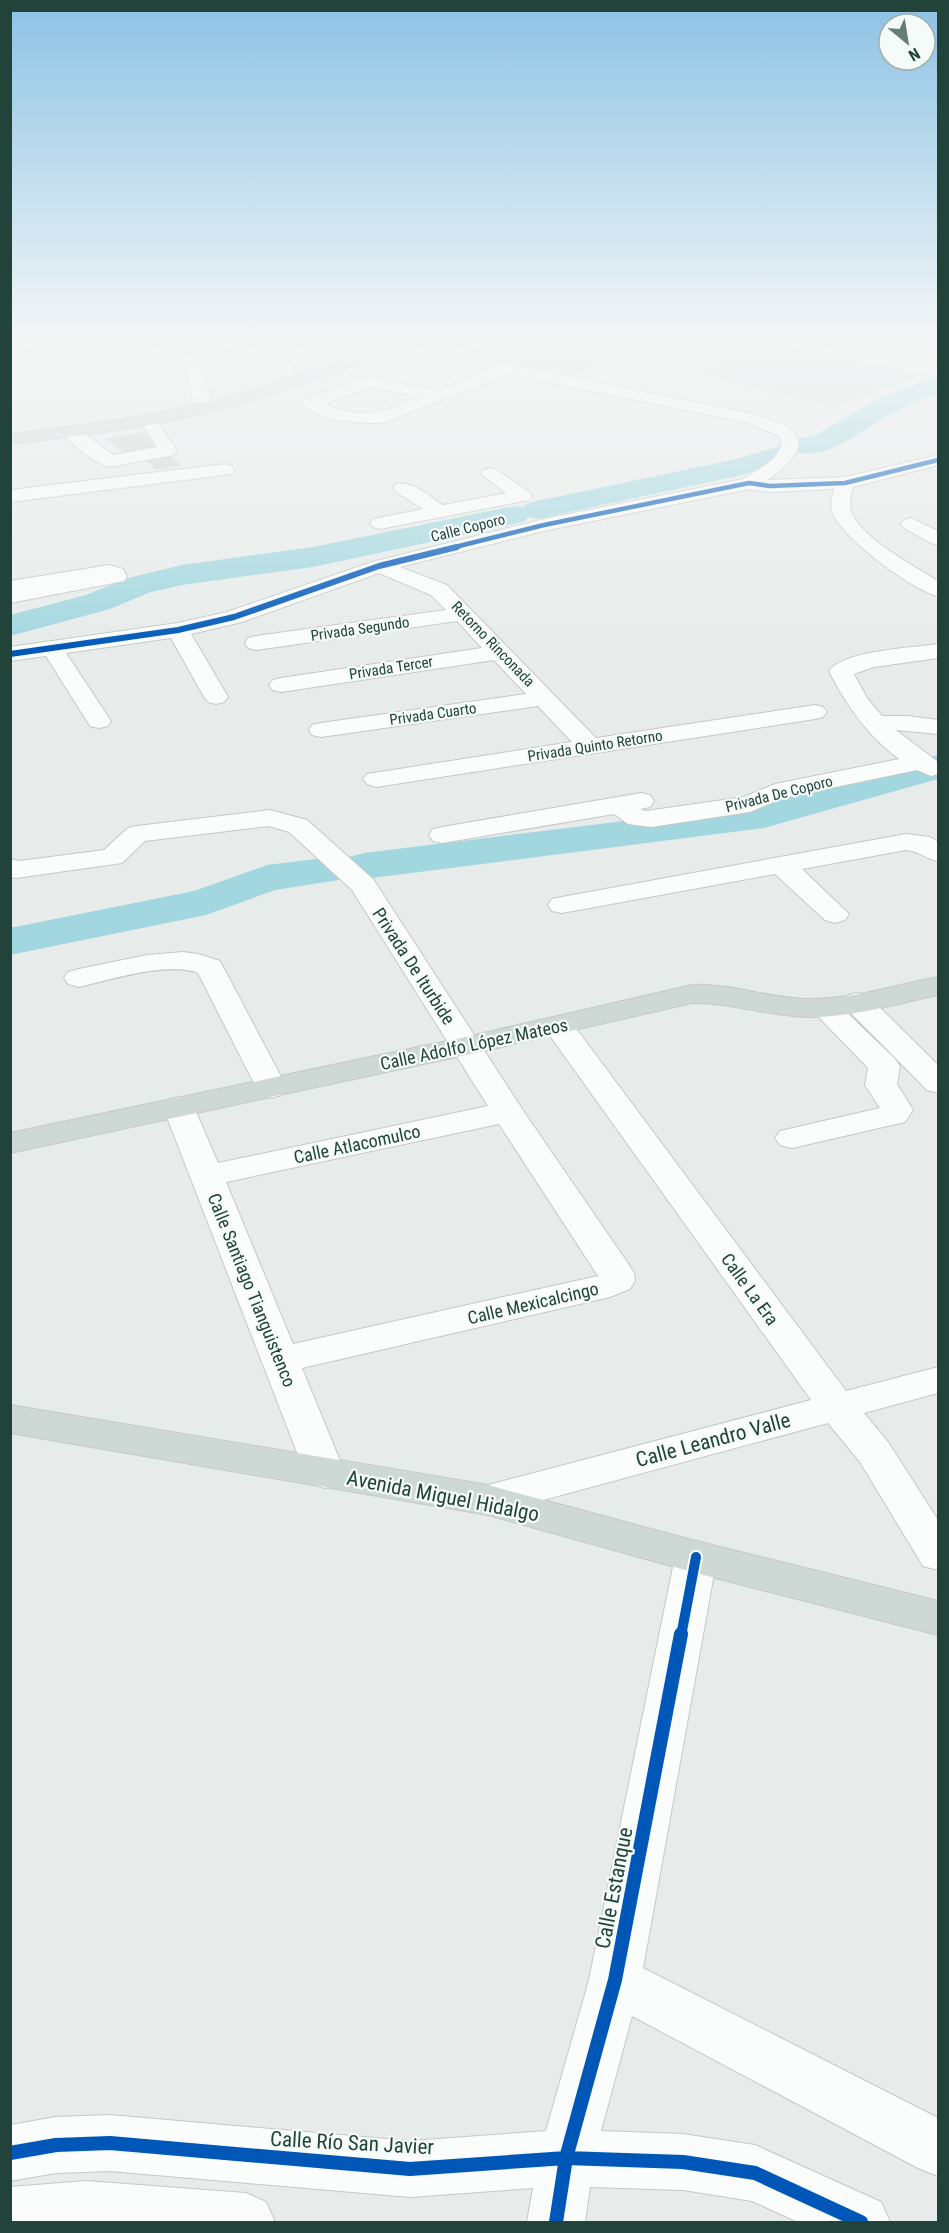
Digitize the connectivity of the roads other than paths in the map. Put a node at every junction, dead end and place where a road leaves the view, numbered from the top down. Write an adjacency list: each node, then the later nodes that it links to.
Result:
1 (79, 441): 11 (street)
2 (82, 441): 3 (street)
3 (162, 441)
4 (166, 441): 8 (street)
5 (791, 441): 12 (street)
6 (930, 462): 10 (street); 13 (street, Calle Coporo)
7 (225, 470): 8 (street)
8 (187, 474): 11 (street)
9 (490, 474): 16 (street)
10 (939, 474)
11 (124, 483): 15 (street)
12 (749, 483): 13 (street, Calle Coporo); 20 (street, Calle Coporo)
13 (845, 483): 24 (street)
14 (403, 488): 17 (street)
15 (10, 496)
16 (496, 502): 17 (street); 20 (street)
17 (441, 512): 18 (street)
18 (380, 524)
19 (911, 524): 21 (street)
20 (544, 525): 23 (street, Calle Coporo)
21 (939, 539)
22 (939, 565): 24 (street)
23 (379, 566): 28 (street, Retorno Rinconada); 29 (street, Calle Coporo)
24 (901, 566): 26 (street)
25 (10, 587): 27 (street)
26 (939, 590)
27 (10, 597)
28 (464, 614): 30 (street, Privada Segundo); 33 (street, Retorno Rinconada)
29 (178, 630): 31 (street, Calle Coporo); 36 (street)
30 (256, 643)
31 (52, 648): 34 (street, Calle Coporo); 39 (street)
32 (939, 651): 40 (street)
33 (501, 652): 35 (street, Privada Tercer); 37 (street, Retorno Rinconada)
34 (10, 654)
35 (281, 685)
36 (216, 697)
37 (545, 698): 42 (street, Privada Cuarto); 43 (street, Retorno Rinconada)
38 (815, 712): 43 (street, Privada Quinto Retorno)
39 (99, 721)
40 (874, 723): 41 (street); 44 (street)
41 (939, 727)
42 (321, 730)
43 (590, 747): 45 (street, Privada Quinto Retorno)
44 (929, 767): 47 (street, Privada De Coporo)
45 (376, 779)
46 (660, 798): 47 (street)
47 (629, 812): 48 (street)
48 (442, 836)
49 (939, 853): 50 (street)
50 (780, 864): 52 (street); 53 (street)
51 (10, 867): 59 (street, Privada De Iturbide)
52 (562, 905)
53 (835, 914)
54 (79, 978): 61 (street)
55 (939, 986): 56 (main road, Calle Adolfo López Mateos)
56 (857, 1002): 57 (main road, Calle Adolfo López Mateos); 60 (street)
57 (825, 1008): 58 (main road, Calle Adolfo López Mateos); 64 (street)
58 (558, 1026): 59 (main road, Calle Adolfo López Mateos); 69 (street, Calle La Era)
59 (466, 1047): 61 (main road, Calle Adolfo López Mateos); 63 (street, Calle Mexicalcingo)
60 (939, 1083)
61 (271, 1088): 62 (main road, Calle Adolfo López Mateos)
62 (179, 1107): 65 (main road, Calle Adolfo López Mateos); 66 (street, Calle Santiago Tianguistenco)
63 (508, 1112): 66 (street, Calle Atlacomulco); 67 (street, Calle Mexicalcingo)
64 (792, 1138)
65 (10, 1143)
66 (207, 1176): 67 (street, Calle Santiago Tianguistenco)
67 (280, 1360): 71 (street, Calle Santiago Tianguistenco)
68 (939, 1380): 69 (street, Calle Leandro Valle)
69 (836, 1406): 72 (street, Calle Leandro Valle); 73 (street, Calle La Era)
70 (10, 1419): 71 (main road, Avenida Miguel Hidalgo)
71 (326, 1473): 72 (main road, Avenida Miguel Hidalgo)
72 (488, 1500): 74 (main road, Avenida Miguel Hidalgo)
73 (939, 1554)
74 (696, 1557): 75 (main road, Avenida Miguel Hidalgo); 76 (street, Calle Estanque)
75 (939, 1618)
76 (615, 1980): 77 (street); 79 (street, Calle Estanque)
77 (939, 2148)
78 (10, 2153): 79 (street, Calle Río San Javier)
79 (566, 2158): 82 (street, Calle Estanque); 83 (street, Calle Río San Javier)
80 (10, 2216): 81 (street)
81 (246, 2223)
82 (556, 2223)
83 (861, 2223)

